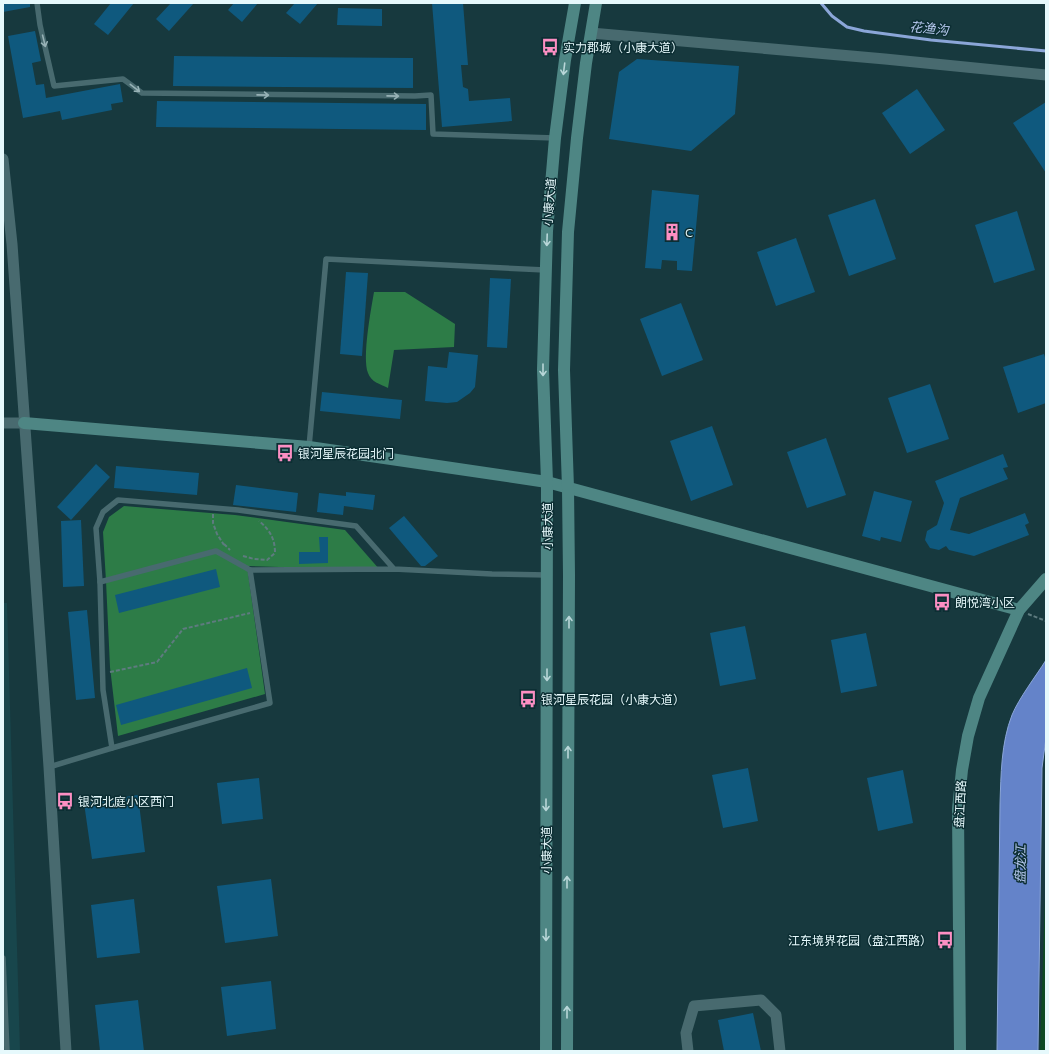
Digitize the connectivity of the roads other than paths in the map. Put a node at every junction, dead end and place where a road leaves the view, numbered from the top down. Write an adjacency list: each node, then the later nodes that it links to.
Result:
1 (38, 3): 6 (lane, one-way to 6)
2 (574, 3): 6 (main road, 小康大道, one-way to 6)
3 (596, 3): 4 (main road, 小康大道)
4 (591, 33): 5 (street); 13 (main road, 小康大道)
5 (1046, 75)
6 (555, 138): 8 (main road, 小康大道, one-way to 8)
7 (3, 159): 9 (street)
8 (545, 270): 11 (lane); 12 (main road, 小康大道, one-way to 12)
9 (24, 423): 10 (street); 11 (main road); 21 (street)
10 (3, 424)
11 (309, 447): 12 (main road)
12 (547, 482): 13 (main road); 16 (main road, 小康大道)
13 (568, 488): 19 (main road); 26 (main road, 小康大道, one-way to 13)
14 (394, 569): 15 (lane); 16 (lane); 18 (lane)
15 (250, 570): 18 (lane); 20 (lane)
16 (547, 575): 25 (main road, 小康大道, one-way to 25)
17 (1046, 579): 19 (main road, 盘江西路)
18 (100, 582): 20 (lane)
19 (1018, 610): 29 (main road, 盘江西路)
20 (112, 748): 21 (lane)
21 (49, 767): 24 (street)
22 (3, 958): 23 (lane)
23 (8, 1051)
24 (66, 1051)
25 (546, 1051)
26 (567, 1051)
27 (688, 1051): 28 (street)
28 (780, 1051)
29 (960, 1051)

